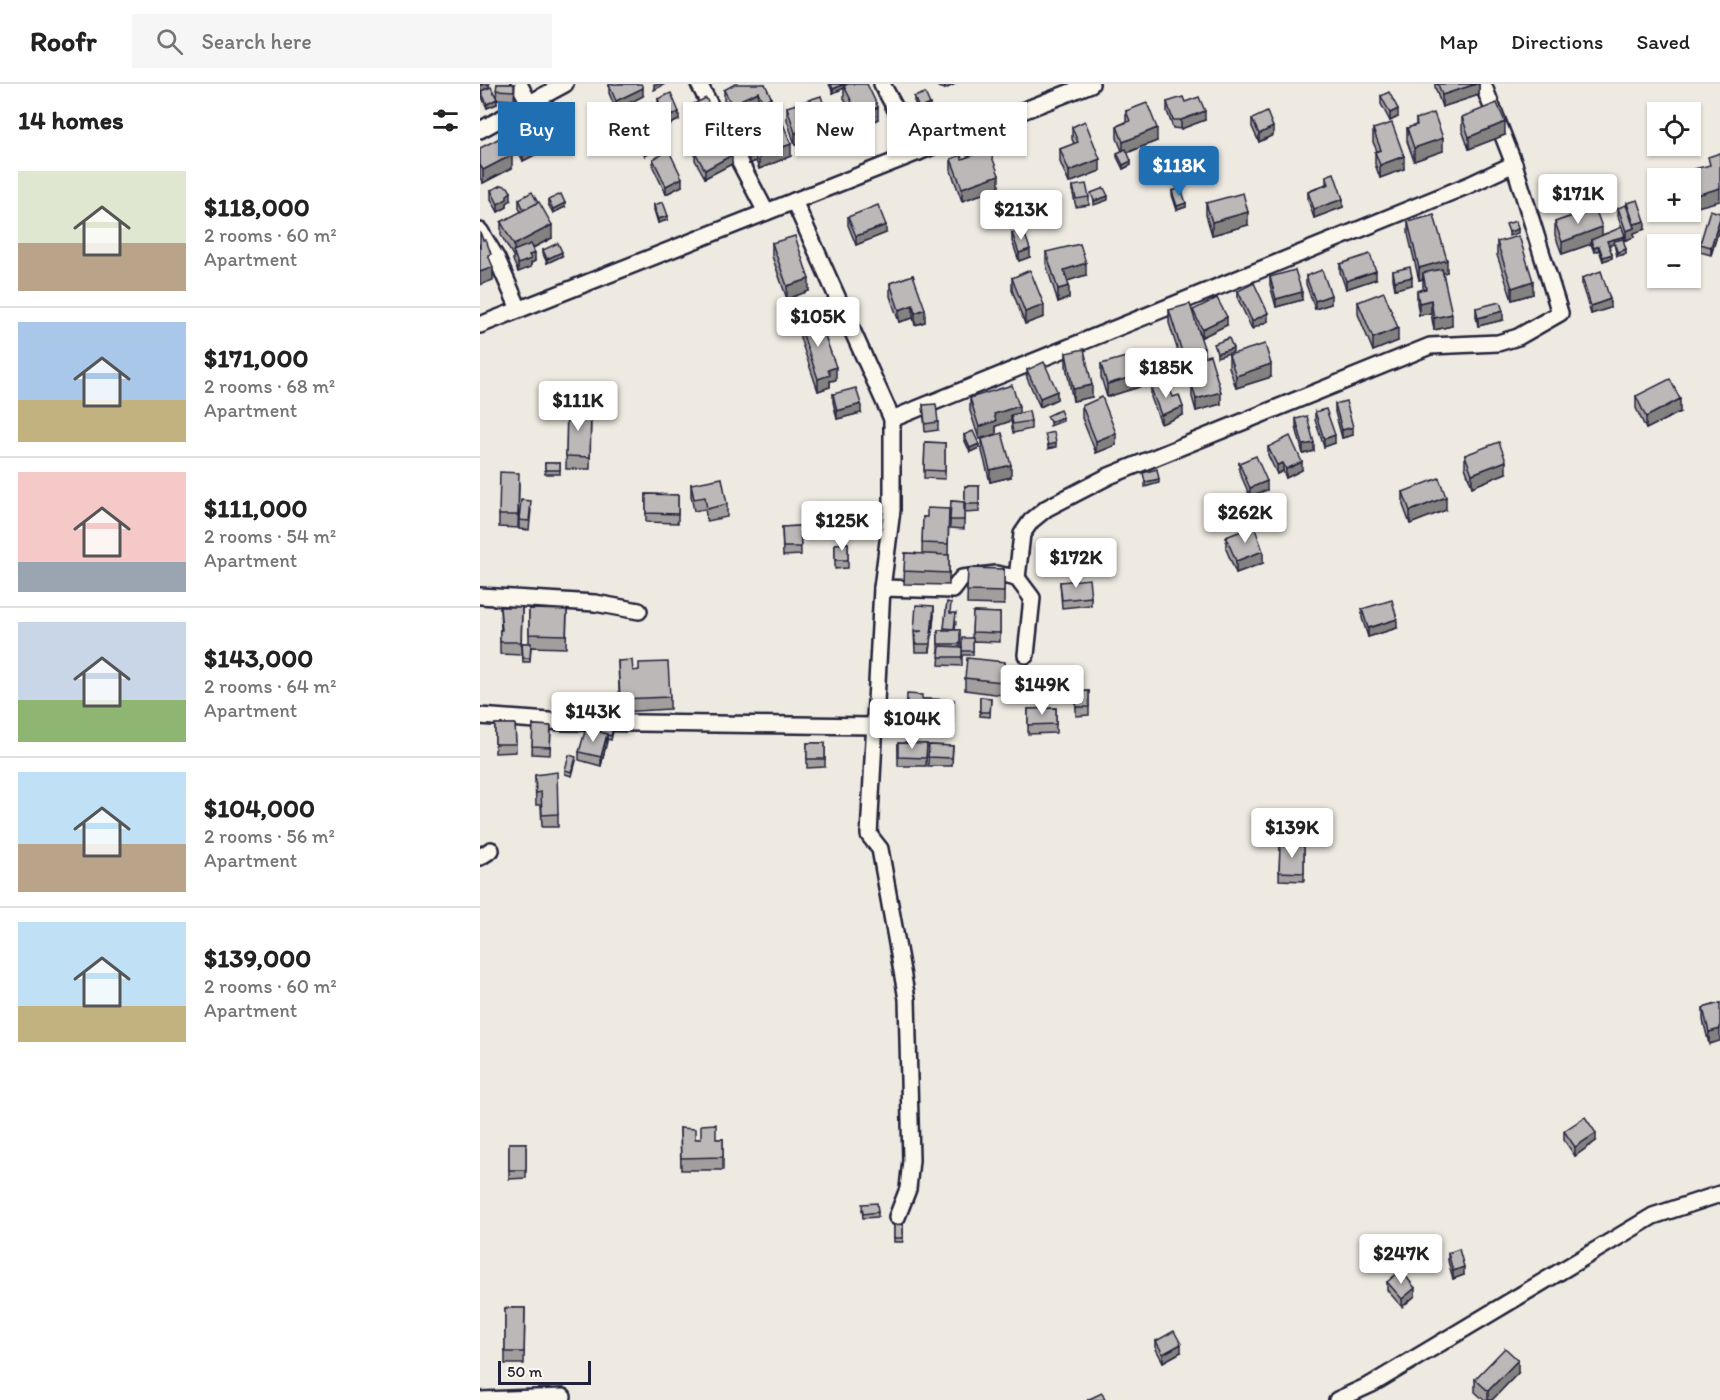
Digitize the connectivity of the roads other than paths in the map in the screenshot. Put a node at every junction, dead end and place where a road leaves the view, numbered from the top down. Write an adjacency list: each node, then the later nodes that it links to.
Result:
1 (519, 84): 7 (street)
2 (565, 84): 8 (street)
3 (699, 84): 16 (street)
4 (882, 84): 9 (street)
5 (1090, 84): 10 (street)
6 (1483, 84): 14 (street)
7 (528, 102)
8 (531, 102)
9 (892, 102)
10 (1027, 109)
11 (498, 120): 12 (street)
12 (480, 130)
13 (909, 156): 15 (street)
14 (1514, 164): 20 (street); 21 (street)
15 (795, 201): 16 (street); 20 (street)
16 (766, 212): 18 (street)
17 (480, 231): 18 (street)
18 (519, 309): 19 (street)
19 (480, 325)
20 (892, 419): 22 (street)
21 (1017, 578): 22 (street); 25 (street)
22 (882, 588): 27 (street)
23 (480, 596): 24 (street)
24 (639, 611)
25 (1026, 655)
26 (480, 716): 27 (street)
27 (874, 726): 29 (street)
28 (1720, 1194): 32 (street)
29 (897, 1217)
30 (563, 1397): 31 (street)
31 (480, 1400)
32 (1337, 1400)

